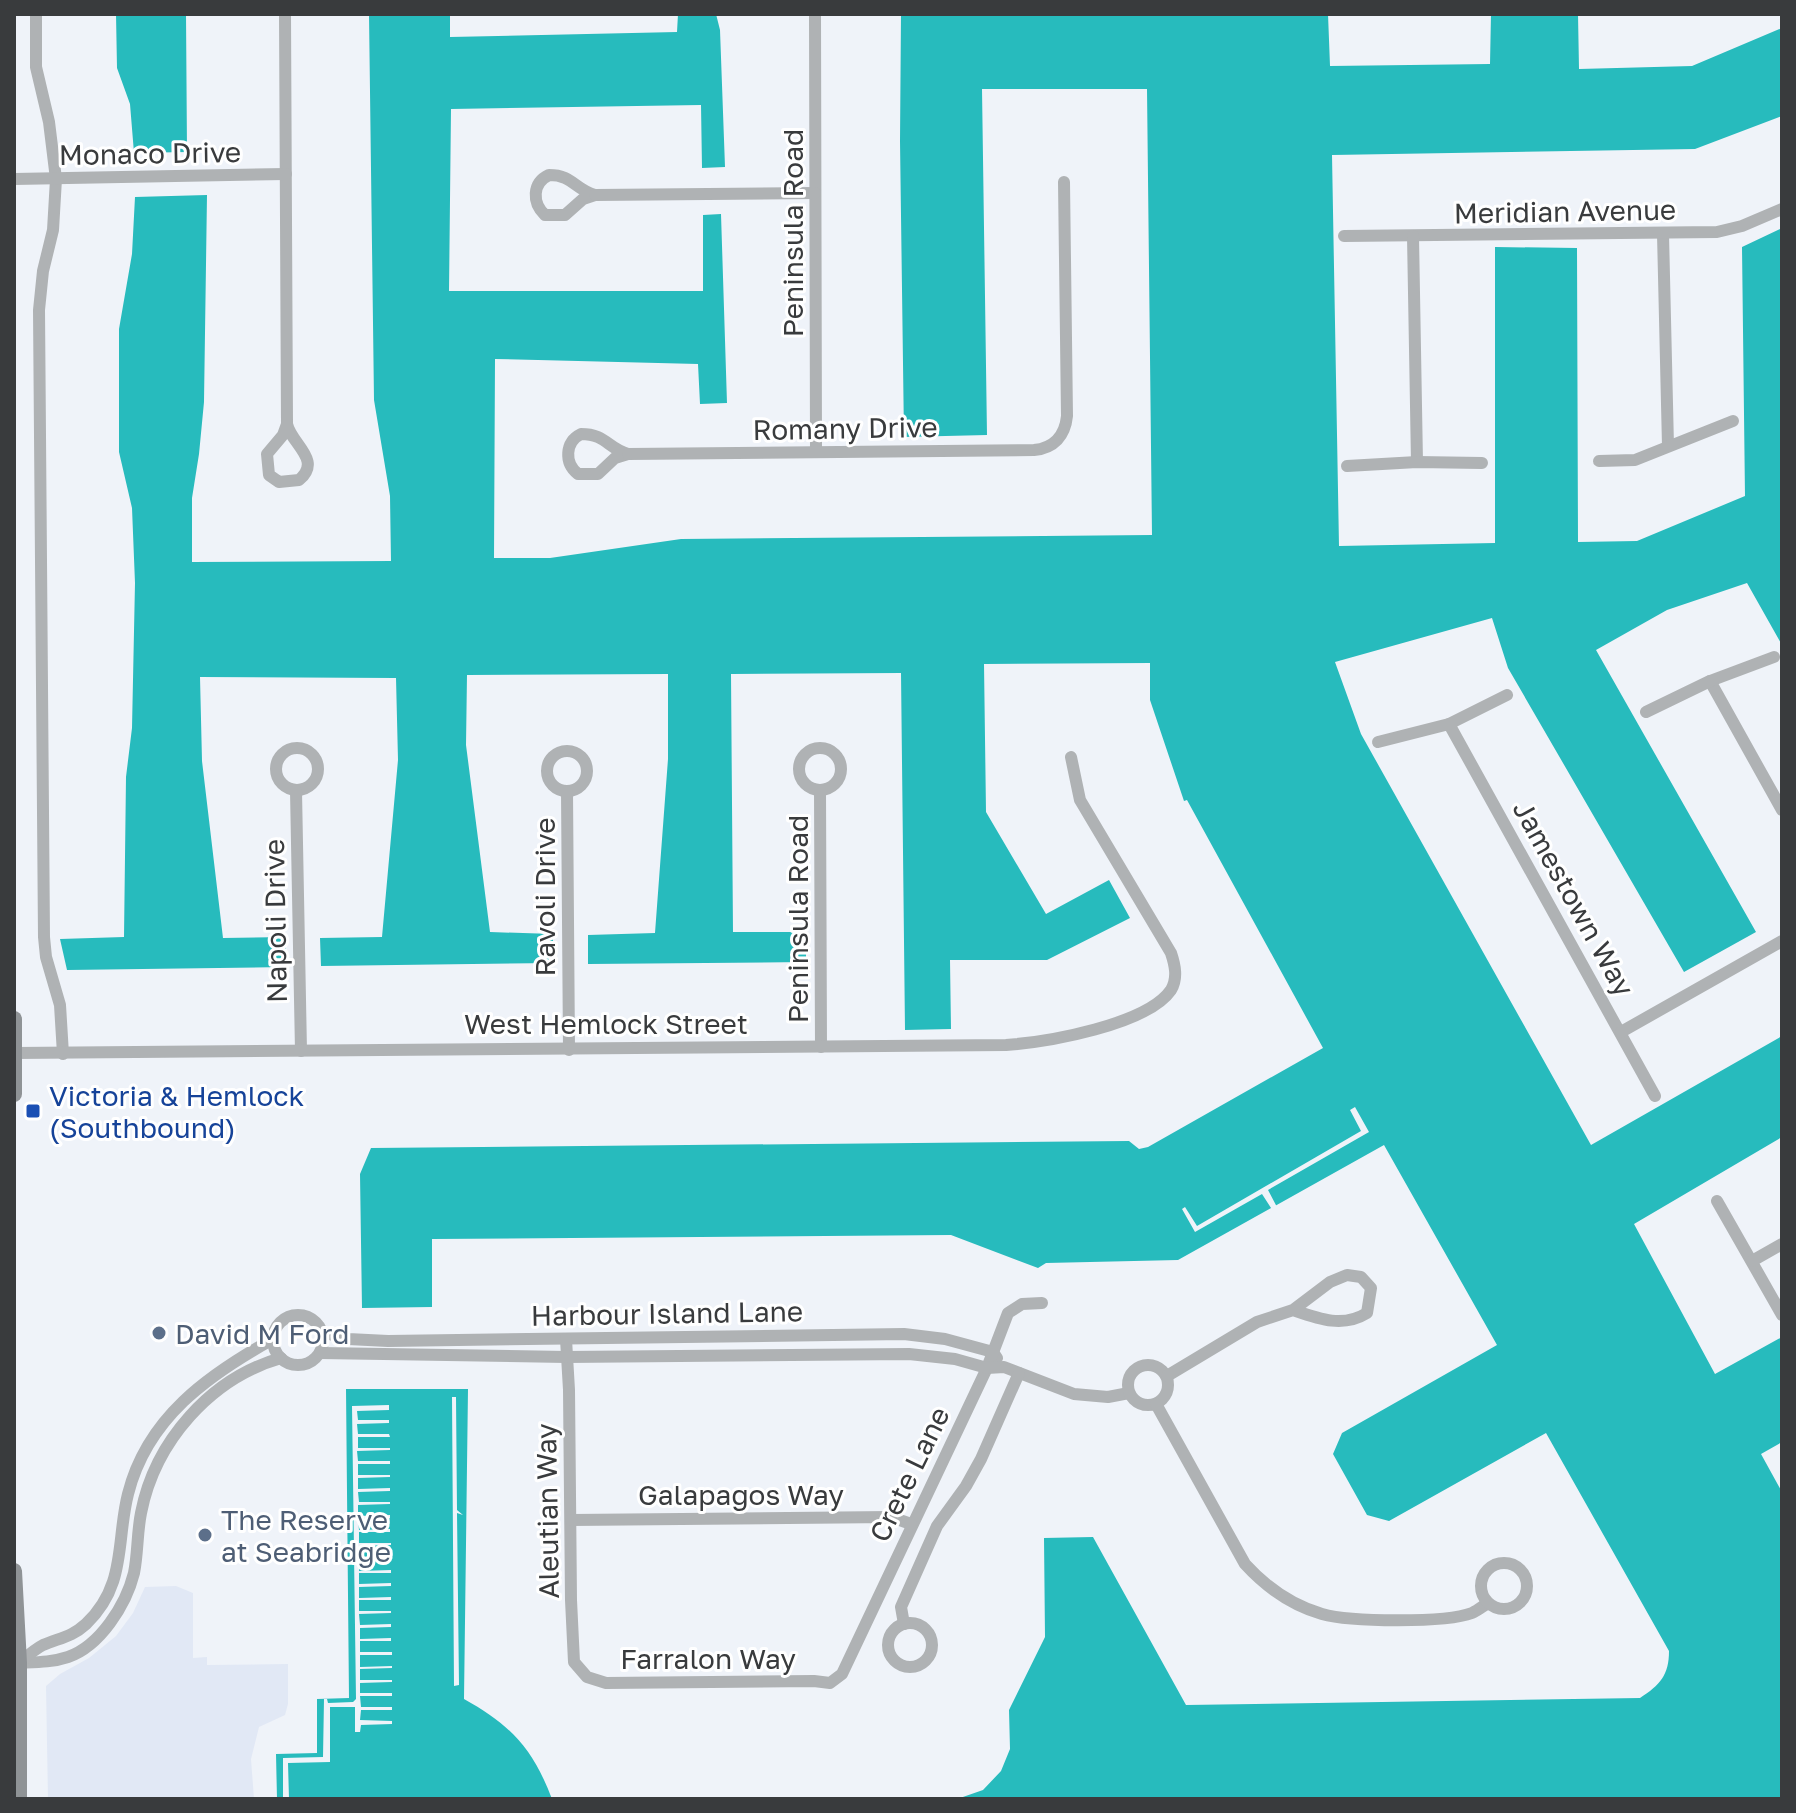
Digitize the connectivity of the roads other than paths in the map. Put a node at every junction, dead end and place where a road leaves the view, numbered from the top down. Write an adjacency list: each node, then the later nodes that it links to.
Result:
1 (36, 14): 6 (street)
2 (285, 14): 4 (street)
3 (815, 14): 8 (street, Peninsula Road)
4 (286, 174): 6 (street, Monaco Drive); 15 (street)
5 (14, 179): 6 (street, Monaco Drive)
6 (56, 179): 41 (street)
7 (1064, 182): 17 (street, Romany Drive)
8 (815, 193): 9 (street); 17 (street, Peninsula Road)
9 (595, 195): 9 (street)
10 (1782, 209): 11 (street, Meridian Avenue)
11 (1663, 234): 13 (street, Meridian Avenue); 16 (street)
12 (1344, 236): 13 (street, Meridian Avenue)
13 (1413, 236): 20 (street)
14 (1733, 421): 16 (street)
15 (287, 424): 15 (street)
16 (1668, 446): 19 (street)
17 (816, 452): 18 (street, Romany Drive)
18 (628, 454): 18 (street)
19 (1599, 461)
20 (1417, 462): 21 (street); 22 (street)
21 (1482, 463)
22 (1347, 466)
23 (1774, 657): 24 (street)
24 (1710, 681): 26 (street); 33 (street)
25 (1507, 695): 27 (street)
26 (1646, 712)
27 (1449, 724): 28 (street); 36 (street, Jamestown Way)
28 (1378, 742)
29 (1071, 757): 37 (street, West Hemlock Street)
30 (820, 790): 37 (street, Peninsula Road)
31 (296, 791): 39 (street, Napoli Drive)
32 (567, 792): 38 (street, Ravoli Drive)
33 (1782, 810)
34 (1782, 941): 36 (street)
35 (14, 1019): 40 (main road)
36 (1621, 1032): 43 (street, Jamestown Way)
37 (821, 1047): 38 (street, West Hemlock Street)
38 (569, 1050): 39 (street, West Hemlock Street)
39 (301, 1051): 41 (street, West Hemlock Street)
40 (14, 1053): 41 (street, West Hemlock Street); 42 (main road)
41 (63, 1054)
42 (14, 1094)
43 (1655, 1096)
44 (1717, 1201): 46 (street)
45 (1782, 1244): 46 (street)
46 (1752, 1261): 49 (street)
47 (1042, 1303): 53 (street, Crete Lane)
48 (1293, 1310): 48 (street); 60 (street)
49 (1782, 1315)
50 (322, 1332): 51 (street); 52 (street, Harbour Island Lane); 54 (street)
51 (273, 1339): 56 (street); 68 (street)
52 (566, 1339): 53 (street, Harbour Island Lane); 55 (street, Aleutian Way)
53 (993, 1352): 57 (street); 58 (street, Crete Lane)
54 (320, 1353): 55 (street, Harbour Island Lane); 56 (street)
55 (566, 1357): 58 (street, Harbour Island Lane); 63 (street, Aleutian Way)
56 (281, 1358): 68 (street)
57 (1004, 1367): 58 (street, Harbour Island Lane); 59 (street, Harbour Island Lane)
58 (987, 1368): 64 (street, Crete Lane)
59 (1019, 1373): 61 (street, Harbour Island Lane); 67 (street)
60 (1167, 1376): 61 (street); 62 (street)
61 (1129, 1393): 62 (street)
62 (1156, 1404): 66 (street)
63 (571, 1520): 64 (street, Galapagos Way); 69 (street, Aleutian Way)
64 (911, 1524): 70 (street, Crete Lane)
65 (14, 1571): 68 (main road)
66 (1488, 1603)
67 (904, 1624)
68 (16, 1663): 71 (main road)
69 (587, 1677): 70 (street, Farralon Way)
70 (830, 1683)
71 (19, 1799)

